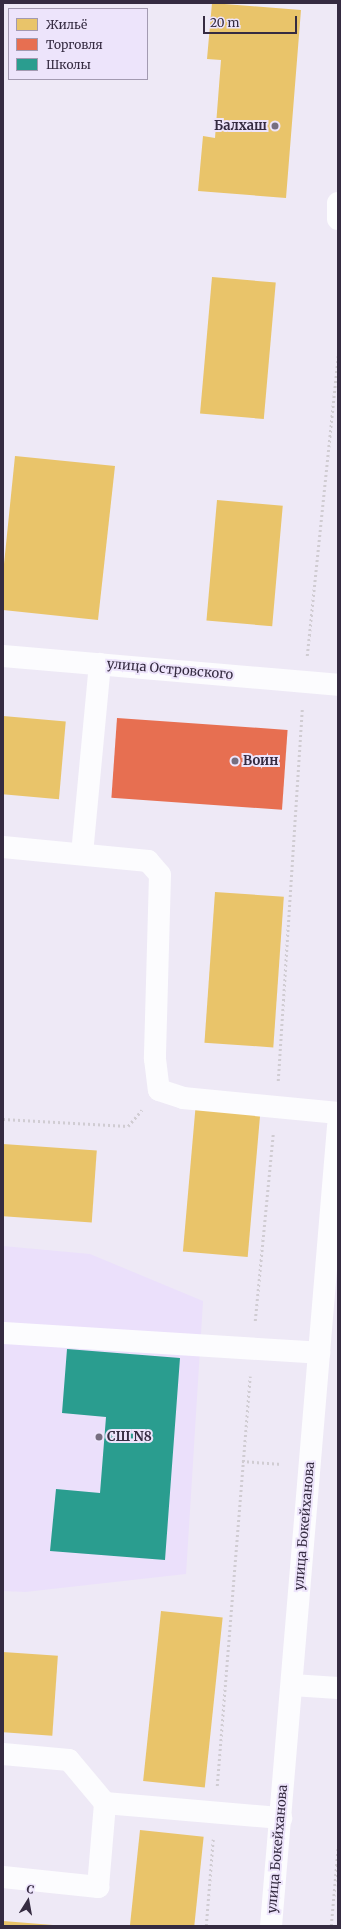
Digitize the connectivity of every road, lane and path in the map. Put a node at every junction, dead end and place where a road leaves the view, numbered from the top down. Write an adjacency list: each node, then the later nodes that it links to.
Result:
1 (338, 203): 2 (street)
2 (338, 219)
3 (338, 356): 6 (path)
4 (3, 656): 5 (street, улица Островского)
5 (100, 664): 6 (street, улица Островского); 9 (street)
6 (304, 682): 7 (street, улица Островского); 11 (path)
7 (338, 684)
8 (3, 847): 9 (street)
9 (82, 854): 10 (street)
10 (159, 1090): 11 (street); 13 (path)
11 (276, 1108): 12 (street); 16 (path)
12 (338, 1113)
13 (3, 1119)
14 (338, 1126): 17 (street, улица Бокейханова)
15 (4, 1333): 16 (street)
16 (252, 1349): 17 (street); 22 (path)
17 (319, 1353): 18 (street, улица Бокейханова)
18 (292, 1685): 19 (street); 23 (street, улица Бокейханова)
19 (338, 1688)
20 (3, 1754): 21 (street)
21 (105, 1803): 22 (street); 25 (street)
22 (215, 1812): 23 (street); 26 (path)
23 (281, 1818): 27 (street, улица Бокейханова)
24 (338, 1846): 28 (path)
25 (3, 1877)
26 (206, 1926)
27 (271, 1926)
28 (331, 1926)

